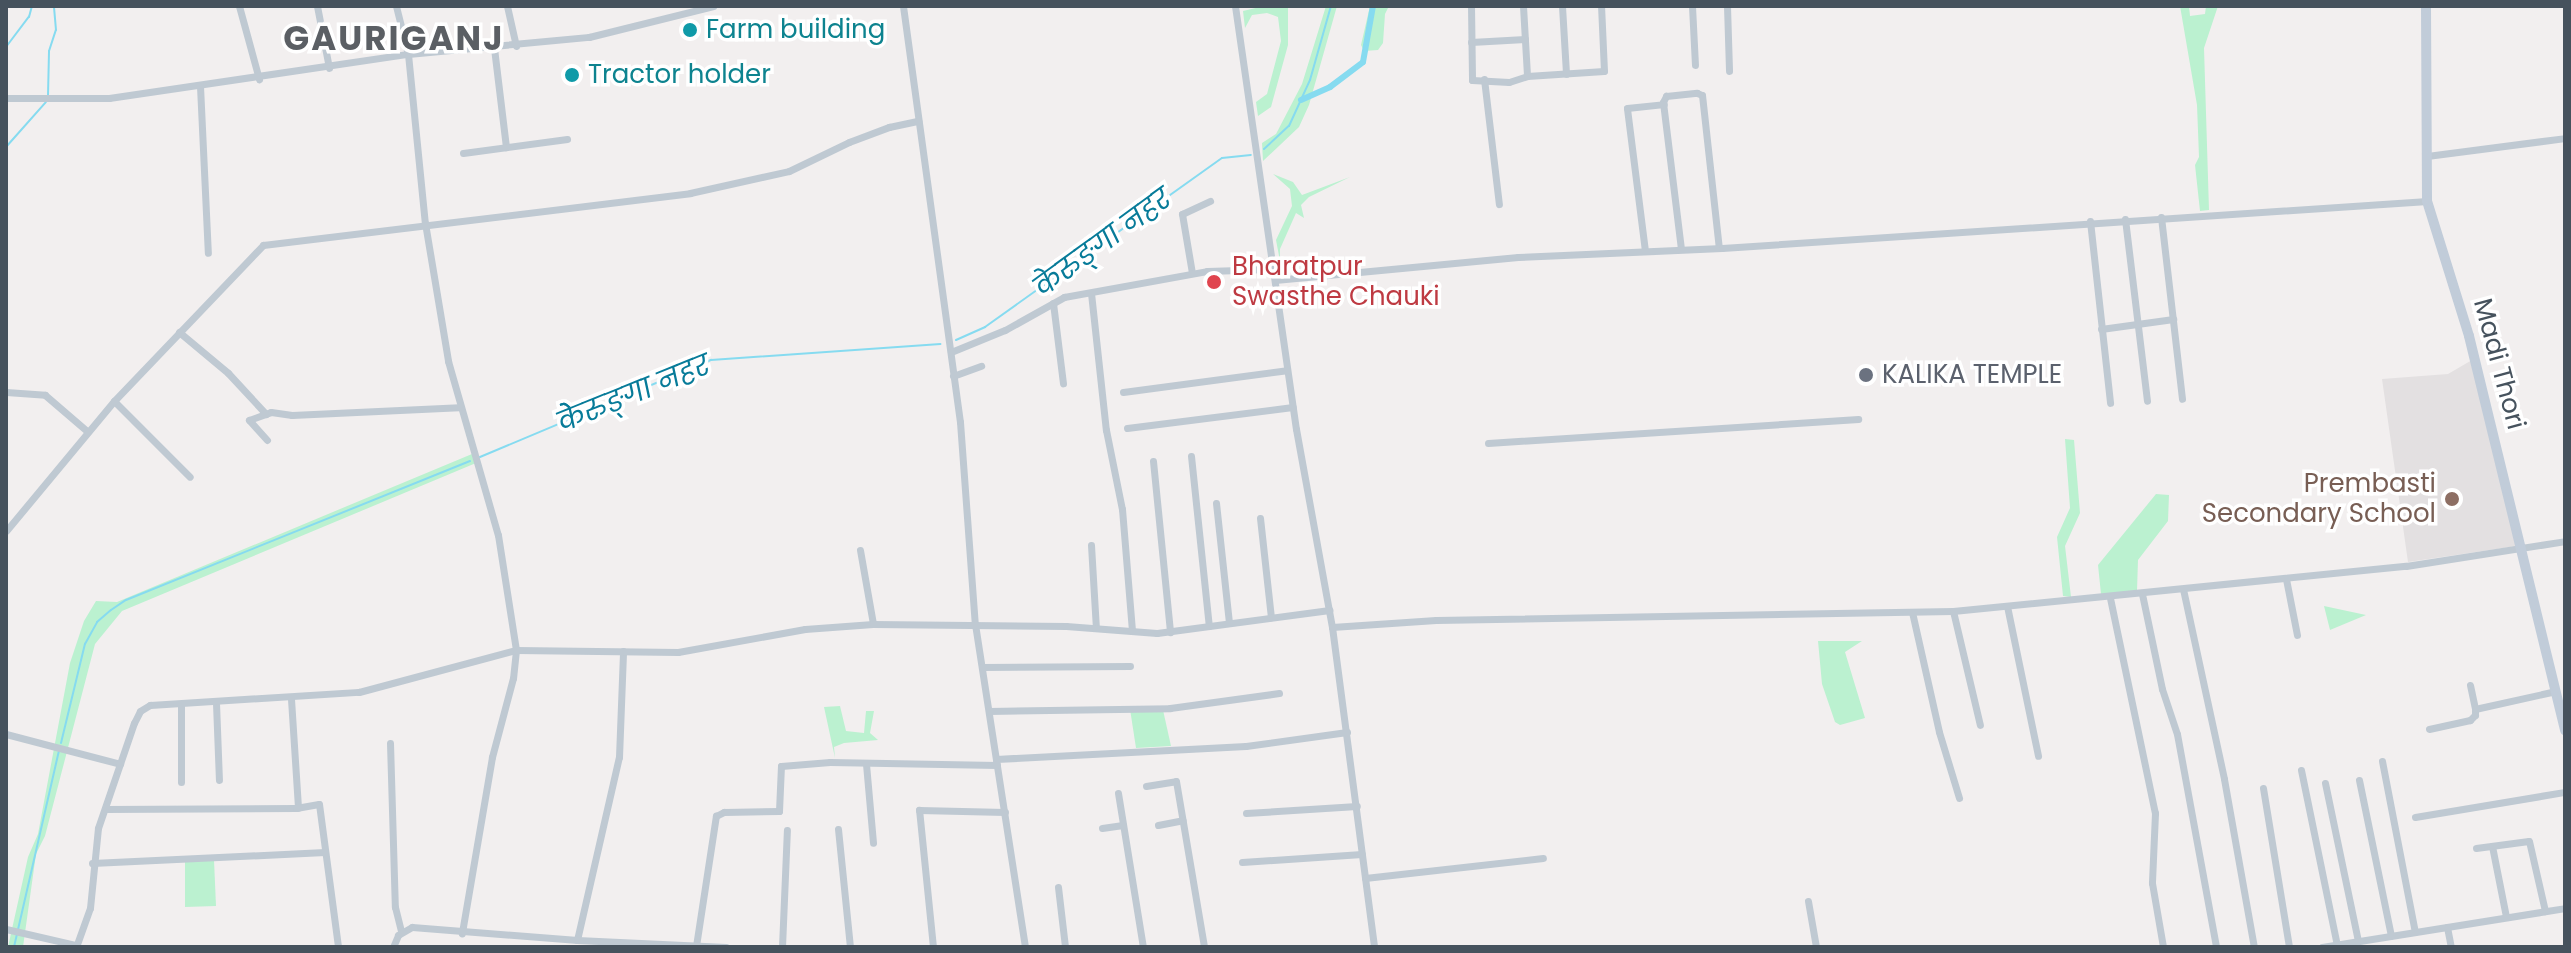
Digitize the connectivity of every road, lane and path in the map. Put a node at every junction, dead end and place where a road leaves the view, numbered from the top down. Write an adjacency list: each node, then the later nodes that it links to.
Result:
1 (239, 6): 25 (street)
2 (317, 6): 21 (street)
3 (397, 6): 19 (street)
4 (507, 6): 17 (street)
5 (713, 6): 17 (street)
6 (903, 6): 30 (street)
7 (1235, 6): 47 (street)
8 (1471, 6): 16 (street)
9 (1523, 6): 15 (street)
10 (1562, 6): 23 (street)
11 (1601, 6): 23 (street)
12 (1692, 6): 20 (street)
13 (1727, 6): 22 (street)
14 (2426, 6): 35 (main road, Madi Thori)
15 (1525, 39): 16 (street); 24 (street)
16 (1471, 42): 26 (street)
17 (516, 46): 18 (street)
18 (494, 48): 19 (street); 33 (street)
19 (408, 54): 21 (street); 42 (street)
20 (1695, 65)
21 (329, 68): 25 (street)
22 (1729, 71)
23 (1566, 74): 24 (street)
24 (1527, 76): 26 (street)
25 (259, 79): 27 (street)
26 (1484, 79): 38 (street)
27 (200, 86): 28 (street); 46 (street)
28 (6, 98)
29 (1664, 104): 43 (street); 44 (street); 45 (street)
30 (918, 121): 42 (street); 56 (street)
31 (2565, 138): 35 (street)
32 (567, 139): 33 (street)
33 (506, 147): 34 (street)
34 (463, 153)
35 (2427, 156): 37 (main road, Madi Thori)
36 (1210, 201): 48 (street)
37 (2427, 201): 39 (street); 83 (main road, Madi Thori)
38 (1499, 204)
39 (2161, 217): 40 (street); 52 (street)
40 (2125, 219): 41 (street); 53 (street)
41 (2090, 221): 43 (street); 54 (street)
42 (425, 223): 55 (street); 67 (street)
43 (1719, 248): 44 (street)
44 (1681, 249): 45 (street)
45 (1645, 251): 49 (street)
46 (208, 253)
47 (1273, 269): 48 (street); 49 (street)
48 (1192, 273): 50 (street)
49 (1275, 280): 58 (street)
50 (1091, 293): 51 (street); 100 (street)
51 (1053, 303): 56 (street); 60 (street)
52 (2173, 319): 53 (street); 63 (street)
53 (2138, 324): 54 (street); 65 (street)
54 (2101, 329): 66 (street)
55 (179, 332): 64 (street); 69 (street)
56 (951, 352): 59 (street)
57 (981, 366): 59 (street)
58 (1287, 370): 62 (street); 68 (street)
59 (953, 376): 96 (street)
60 (1063, 383)
61 (6, 392): 72 (street)
62 (1123, 392)
63 (2182, 399)
64 (114, 401): 72 (street); 77 (street)
65 (2147, 401)
66 (2110, 403)
67 (459, 407): 69 (street); 103 (street)
68 (1293, 407): 71 (street); 90 (street)
69 (266, 414): 73 (street)
70 (1858, 419): 74 (street)
71 (1127, 428)
72 (87, 431): 80 (street)
73 (267, 440)
74 (1488, 443)
75 (1191, 456): 97 (street)
76 (1153, 461): 101 (street)
77 (190, 477)
78 (1216, 503): 94 (street)
79 (1260, 518): 93 (street)
80 (6, 531)
81 (2565, 541): 83 (street)
82 (1091, 545): 99 (street)
83 (2521, 549): 85 (street); 108 (main road, Madi Thori)
84 (860, 550): 95 (street)
85 (2286, 579): 86 (street); 102 (street)
86 (2183, 589): 87 (street); 189 (street)
87 (2142, 594): 88 (street); 188 (street)
88 (2110, 598): 89 (street); 187 (street)
89 (2007, 606): 91 (street); 121 (street)
90 (1329, 610): 93 (street); 98 (street)
91 (1953, 611): 92 (street); 115 (street)
92 (1912, 612): 98 (street); 135 (street)
93 (1271, 617): 94 (street)
94 (1229, 622): 97 (street)
95 (873, 624): 96 (street); 104 (street)
96 (975, 624): 99 (street); 106 (street)
97 (1209, 626): 101 (street)
98 (1332, 627): 118 (street)
99 (1096, 628): 100 (street)
100 (1132, 631): 101 (street)
101 (1170, 632)
102 (2297, 635)
103 (516, 650): 104 (street); 110 (street); 166 (street)
104 (623, 651): 169 (street)
105 (1130, 666): 106 (street)
106 (982, 667): 114 (street)
107 (2470, 685): 113 (street)
108 (2556, 691): 113 (street); 117 (main road, Madi Thori)
109 (1279, 693): 114 (street)
110 (291, 699): 111 (street); 137 (street)
111 (216, 703): 112 (street); 127 (street)
112 (181, 704): 124 (street); 129 (street)
113 (2475, 709): 116 (street)
114 (989, 711): 123 (street)
115 (1980, 725)
116 (2429, 729)
117 (2565, 730)
118 (1347, 732): 123 (street); 136 (street)
119 (6, 734): 124 (street)
120 (390, 743): 164 (street)
121 (2038, 756)
122 (2382, 761): 165 (street)
123 (996, 762): 125 (street); 139 (street)
124 (120, 764): 138 (street)
125 (866, 764): 148 (street); 173 (street)
126 (2301, 770): 174 (street)
127 (219, 780)
128 (2359, 780): 167 (street)
129 (181, 782)
130 (2325, 783): 168 (street)
131 (1146, 786): 142 (street)
132 (2263, 788): 190 (street)
133 (2565, 792): 141 (street)
134 (1118, 793): 143 (street)
135 (1959, 798)
136 (1357, 806): 140 (street); 152 (street)
137 (298, 808): 138 (street); 151 (street)
138 (105, 809): 155 (street)
139 (1005, 812): 180 (street); 181 (street)
140 (1246, 813)
141 (2415, 817)
142 (1183, 820): 144 (street); 184 (street)
143 (1123, 825): 145 (street); 183 (street)
144 (1158, 825)
145 (1102, 828)
146 (838, 829): 179 (street)
147 (787, 830): 178 (street)
148 (873, 843)
149 (2492, 846): 150 (street); 160 (street); 161 (street)
150 (2476, 848)
151 (325, 852): 155 (street); 175 (street)
152 (1362, 854): 154 (street); 156 (street)
153 (1543, 858): 156 (street)
154 (1242, 862)
155 (92, 863): 172 (street)
156 (1365, 878): 185 (street)
157 (1058, 887): 182 (street)
158 (1808, 901): 186 (street)
159 (2565, 908): 160 (street)
160 (2545, 911): 161 (street)
161 (2506, 917): 162 (street)
162 (2447, 927): 165 (street); 192 (street)
163 (6, 929): 172 (street)
164 (401, 931): 166 (street); 176 (street)
165 (2415, 932): 167 (street)
166 (462, 933): 169 (street)
167 (2391, 936): 170 (street)
168 (2358, 941): 170 (street); 174 (street)
169 (572, 942): 171 (street)
170 (2368, 943)
171 (628, 945): 173 (street)
172 (76, 946)
173 (696, 946): 177 (street)
174 (2335, 946): 191 (street)
175 (338, 947)
176 (393, 947)
177 (726, 947)
178 (782, 947)
179 (850, 947)
180 (933, 947)
181 (1025, 947)
182 (1065, 947)
183 (1143, 947)
184 (1204, 947)
185 (1374, 947)
186 (1816, 947)
187 (2163, 947)
188 (2216, 947)
189 (2254, 947)
190 (2289, 947)
191 (2322, 947)
192 (2451, 947)

